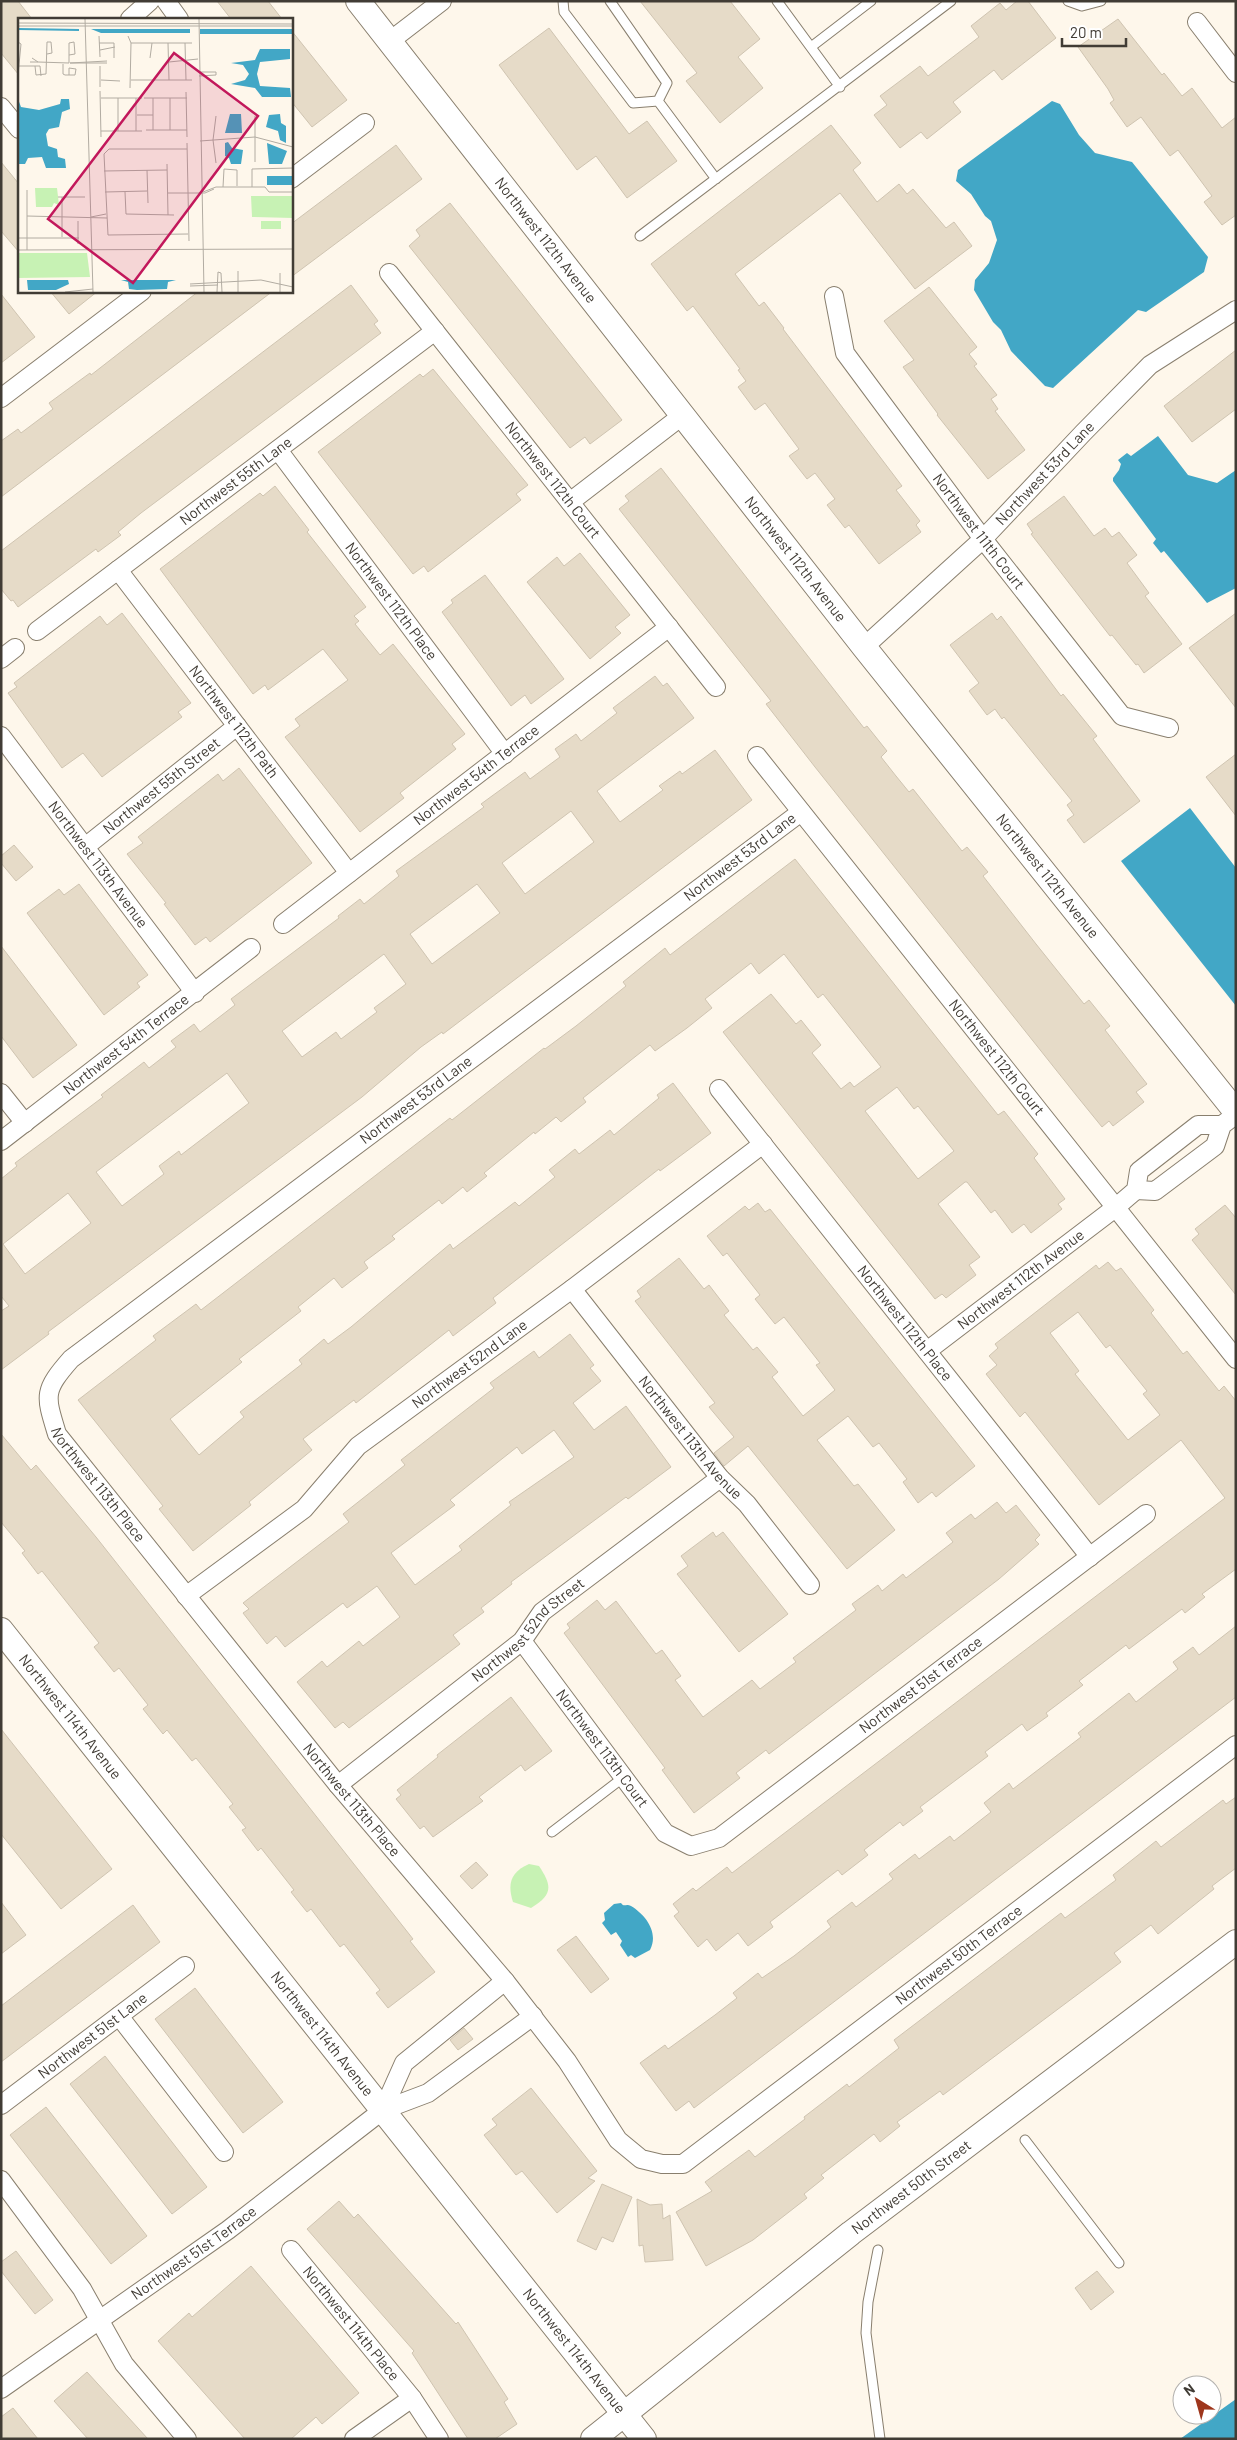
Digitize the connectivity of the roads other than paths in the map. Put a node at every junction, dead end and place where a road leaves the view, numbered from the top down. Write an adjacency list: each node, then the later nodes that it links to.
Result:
1 (150, 1): 12 (street)
2 (166, 1): 13 (street)
3 (442, 1): 15 (street)
4 (563, 1): 19 (lane)
5 (610, 1): 19 (lane)
6 (777, 1): 16 (lane)
7 (871, 1): 16 (lane)
8 (951, 1): 18 (lane)
9 (1068, 1): 10 (lane)
10 (1101, 1)
11 (366, 4): 15 (street, Northwest 112th Avenue)
12 (131, 18)
13 (179, 18)
14 (1197, 22): 17 (street)
15 (390, 41): 32 (street, Northwest 112th Avenue)
16 (810, 46): 18 (lane)
17 (1236, 73)
18 (840, 87): 24 (lane)
19 (658, 102): 24 (lane)
20 (1, 107): 21 (street)
21 (17, 123)
22 (365, 123): 23 (street)
23 (294, 171)
24 (716, 179): 25 (lane)
25 (640, 236)
26 (389, 274): 30 (street, Northwest 112th Court)
27 (141, 292): 31 (street)
28 (834, 296): 35 (street, Northwest 111th Court)
29 (1236, 310): 35 (street, Northwest 53rd Lane)
30 (435, 331): 33 (street, Northwest 55th Lane); 34 (street, Northwest 112th Court)
31 (1, 398)
32 (683, 415): 34 (street); 39 (street, Northwest 112th Avenue)
33 (278, 450): 36 (street, Northwest 55th Lane); 46 (street, Northwest 112th Place)
34 (570, 502): 37 (street, Northwest 112th Court)
35 (984, 539): 39 (street, Northwest 53rd Lane); 44 (street, Northwest 111th Court)
36 (118, 570): 38 (street, Northwest 55th Lane); 43 (street, Northwest 112th Path)
37 (669, 627): 42 (street, Northwest 112th Court); 46 (street, Northwest 54th Terrace)
38 (38, 631)
39 (864, 647): 56 (street, Northwest 112th Avenue)
40 (15, 648): 41 (street)
41 (1, 659)
42 (716, 687)
43 (237, 726): 49 (street, Northwest 55th Street); 50 (street, Northwest 112th Path)
44 (1169, 728)
45 (1, 736): 49 (street, Northwest 113th Avenue)
46 (505, 754): 50 (street, Northwest 54th Terrace)
47 (756, 756): 48 (street, Northwest 112th Court)
48 (801, 812): 61 (street, Northwest 112th Court); 65 (street, Northwest 53rd Lane)
49 (85, 847): 53 (street, Northwest 113th Avenue)
50 (349, 873): 51 (street, Northwest 54th Terrace)
51 (283, 924)
52 (251, 948): 53 (street, Northwest 54th Terrace)
53 (195, 992): 57 (street, Northwest 54th Terrace)
54 (719, 1089): 59 (street, Northwest 112th Place)
55 (1, 1093): 57 (street)
56 (1231, 1117): 60 (street); 60 (street, Northwest 112th Avenue)
57 (25, 1123): 58 (street, Northwest 54th Terrace)
58 (1, 1141)
59 (763, 1144): 62 (street, Northwest 52nd Lane); 63 (street, Northwest 112th Place)
60 (1136, 1190): 61 (street, Northwest 112th Avenue)
61 (1116, 1208): 63 (street, Northwest 112th Avenue); 64 (street, Northwest 112th Court)
62 (572, 1289): 66 (street, Northwest 113th Avenue); 70 (street, Northwest 52nd Lane)
63 (927, 1351): 68 (street, Northwest 112th Place)
64 (1236, 1359)
65 (47, 1401): 70 (street, Northwest 113th Place)
66 (720, 1478): 69 (street, Northwest 113th Avenue); 72 (street, Northwest 52nd Street)
67 (1146, 1514): 68 (street, Northwest 51st Terrace)
68 (1090, 1557): 77 (street, Northwest 51st Terrace)
69 (810, 1585)
70 (186, 1596): 75 (street, Northwest 113th Place)
71 (1, 1630): 84 (street, Northwest 114th Avenue)
72 (522, 1640): 74 (street, Northwest 113th Court); 75 (street, Northwest 52nd Street)
73 (1236, 1745): 87 (street, Northwest 50th Terrace)
74 (624, 1777): 76 (lane); 77 (street, Northwest 113th Court)
75 (338, 1785): 80 (street, Northwest 113th Place)
76 (552, 1832)
77 (691, 1846)
78 (1236, 1942): 95 (street, Northwest 50th Street)
79 (185, 1966): 81 (street, Northwest 51st Lane)
80 (505, 1981): 82 (street, Northwest 113th Place); 84 (street, Northwest 51st Terrace)
81 (119, 2016): 83 (street, Northwest 51st Lane); 86 (street)
82 (533, 2016): 84 (street, Northwest 51st Terrace); 87 (street, Northwest 113th Place)
83 (1, 2105)
84 (383, 2110): 92 (street, Northwest 51st Terrace); 95 (street, Northwest 114th Avenue)
85 (1024, 2140): 91 (lane)
86 (224, 2152)
87 (683, 2164)
88 (1, 2180): 92 (street)
89 (291, 2250): 94 (street, Northwest 114th Place)
90 (878, 2250): 101 (lane)
91 (1119, 2263)
92 (100, 2319): 93 (street, Northwest 51st Terrace); 96 (street)
93 (1, 2388)
94 (412, 2398): 97 (street); 98 (street, Northwest 114th Place)
95 (623, 2414): 99 (street, Northwest 50th Street); 100 (street, Northwest 114th Avenue)
96 (187, 2439)
97 (354, 2439)
98 (439, 2439)
99 (593, 2439)
100 (644, 2439)
101 (880, 2439)

